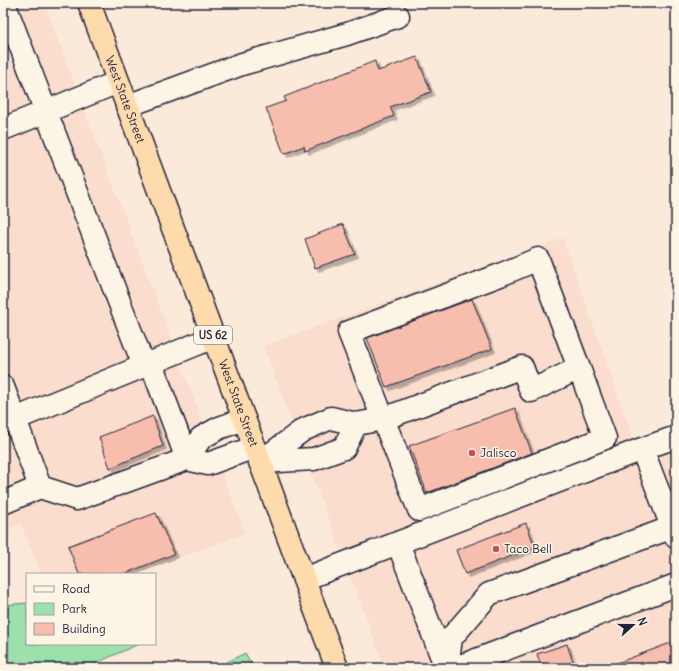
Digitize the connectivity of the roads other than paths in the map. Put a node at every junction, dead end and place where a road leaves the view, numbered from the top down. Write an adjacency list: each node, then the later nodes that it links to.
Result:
1 (4, 3): 6 (lane)
2 (89, 3): 4 (highway, West State Street / US 62)
3 (398, 16): 5 (lane)
4 (118, 82): 5 (highway, West State Street / US 62); 6 (lane)
5 (127, 106): 8 (highway, West State Street / US 62)
6 (46, 112): 7 (lane); 9 (lane)
7 (3, 129)
8 (214, 337): 9 (lane); 13 (highway, West State Street / US 62)
9 (148, 365): 12 (lane); 19 (lane)
10 (579, 368): 14 (lane); 14 (lane); 14 (lane)
11 (3, 387): 12 (lane)
12 (15, 419): 20 (lane)
13 (244, 419): 18 (highway, West State Street / US 62); 19 (lane)
14 (383, 419): 15 (lane)
15 (356, 424): 18 (lane); 18 (lane)
16 (676, 437): 17 (lane)
17 (642, 449): 22 (lane); 23 (lane)
18 (257, 454): 19 (lane); 24 (highway, West State Street / US 62)
19 (187, 459): 20 (lane)
20 (40, 487): 21 (lane)
21 (3, 503)
22 (675, 530): 27 (lane)
23 (398, 543): 24 (lane); 27 (lane)
24 (304, 579): 26 (highway, West State Street / US 62)
25 (676, 585): 27 (lane)
26 (337, 668)
27 (455, 668)

